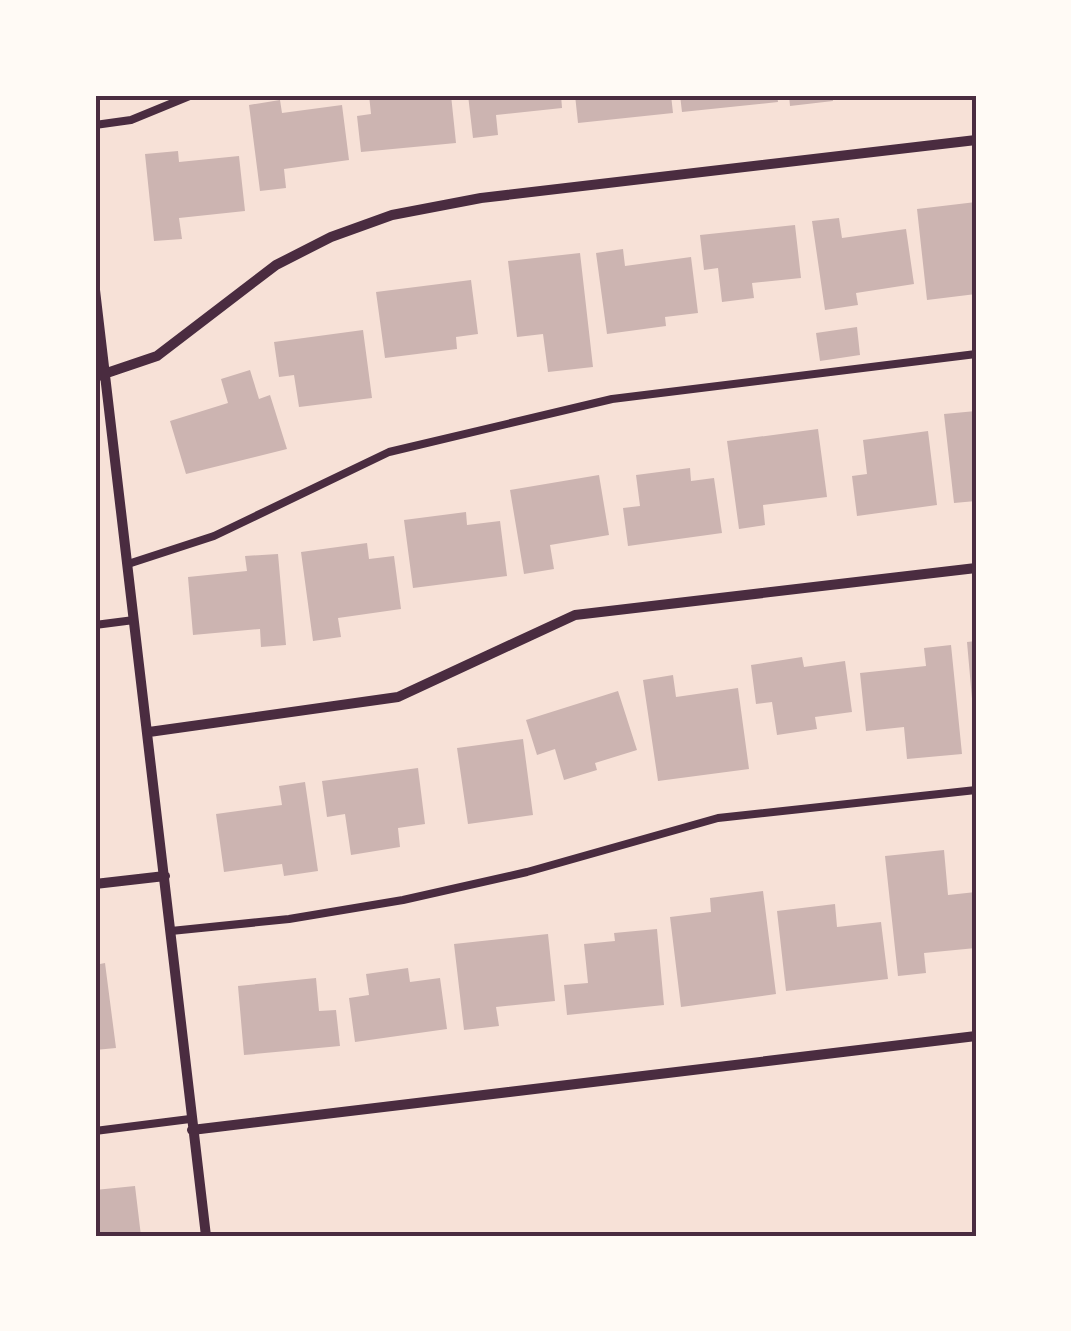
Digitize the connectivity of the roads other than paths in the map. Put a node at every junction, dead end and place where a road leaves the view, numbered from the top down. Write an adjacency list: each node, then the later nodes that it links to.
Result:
1 (192, 95): 2 (lane)
2 (95, 126)
3 (976, 140): 6 (street)
4 (95, 290): 6 (street)
5 (976, 354): 7 (lane)
6 (100, 377): 7 (street)
7 (128, 564): 9 (street)
8 (976, 568): 11 (street)
9 (134, 620): 10 (lane); 11 (street)
10 (95, 625)
11 (149, 732): 13 (street)
12 (976, 790): 15 (lane)
13 (165, 876): 14 (street); 15 (street)
14 (95, 884)
15 (170, 930): 17 (street)
16 (976, 1036): 17 (street)
17 (191, 1125): 18 (lane); 19 (street)
18 (95, 1131)
19 (206, 1236)

